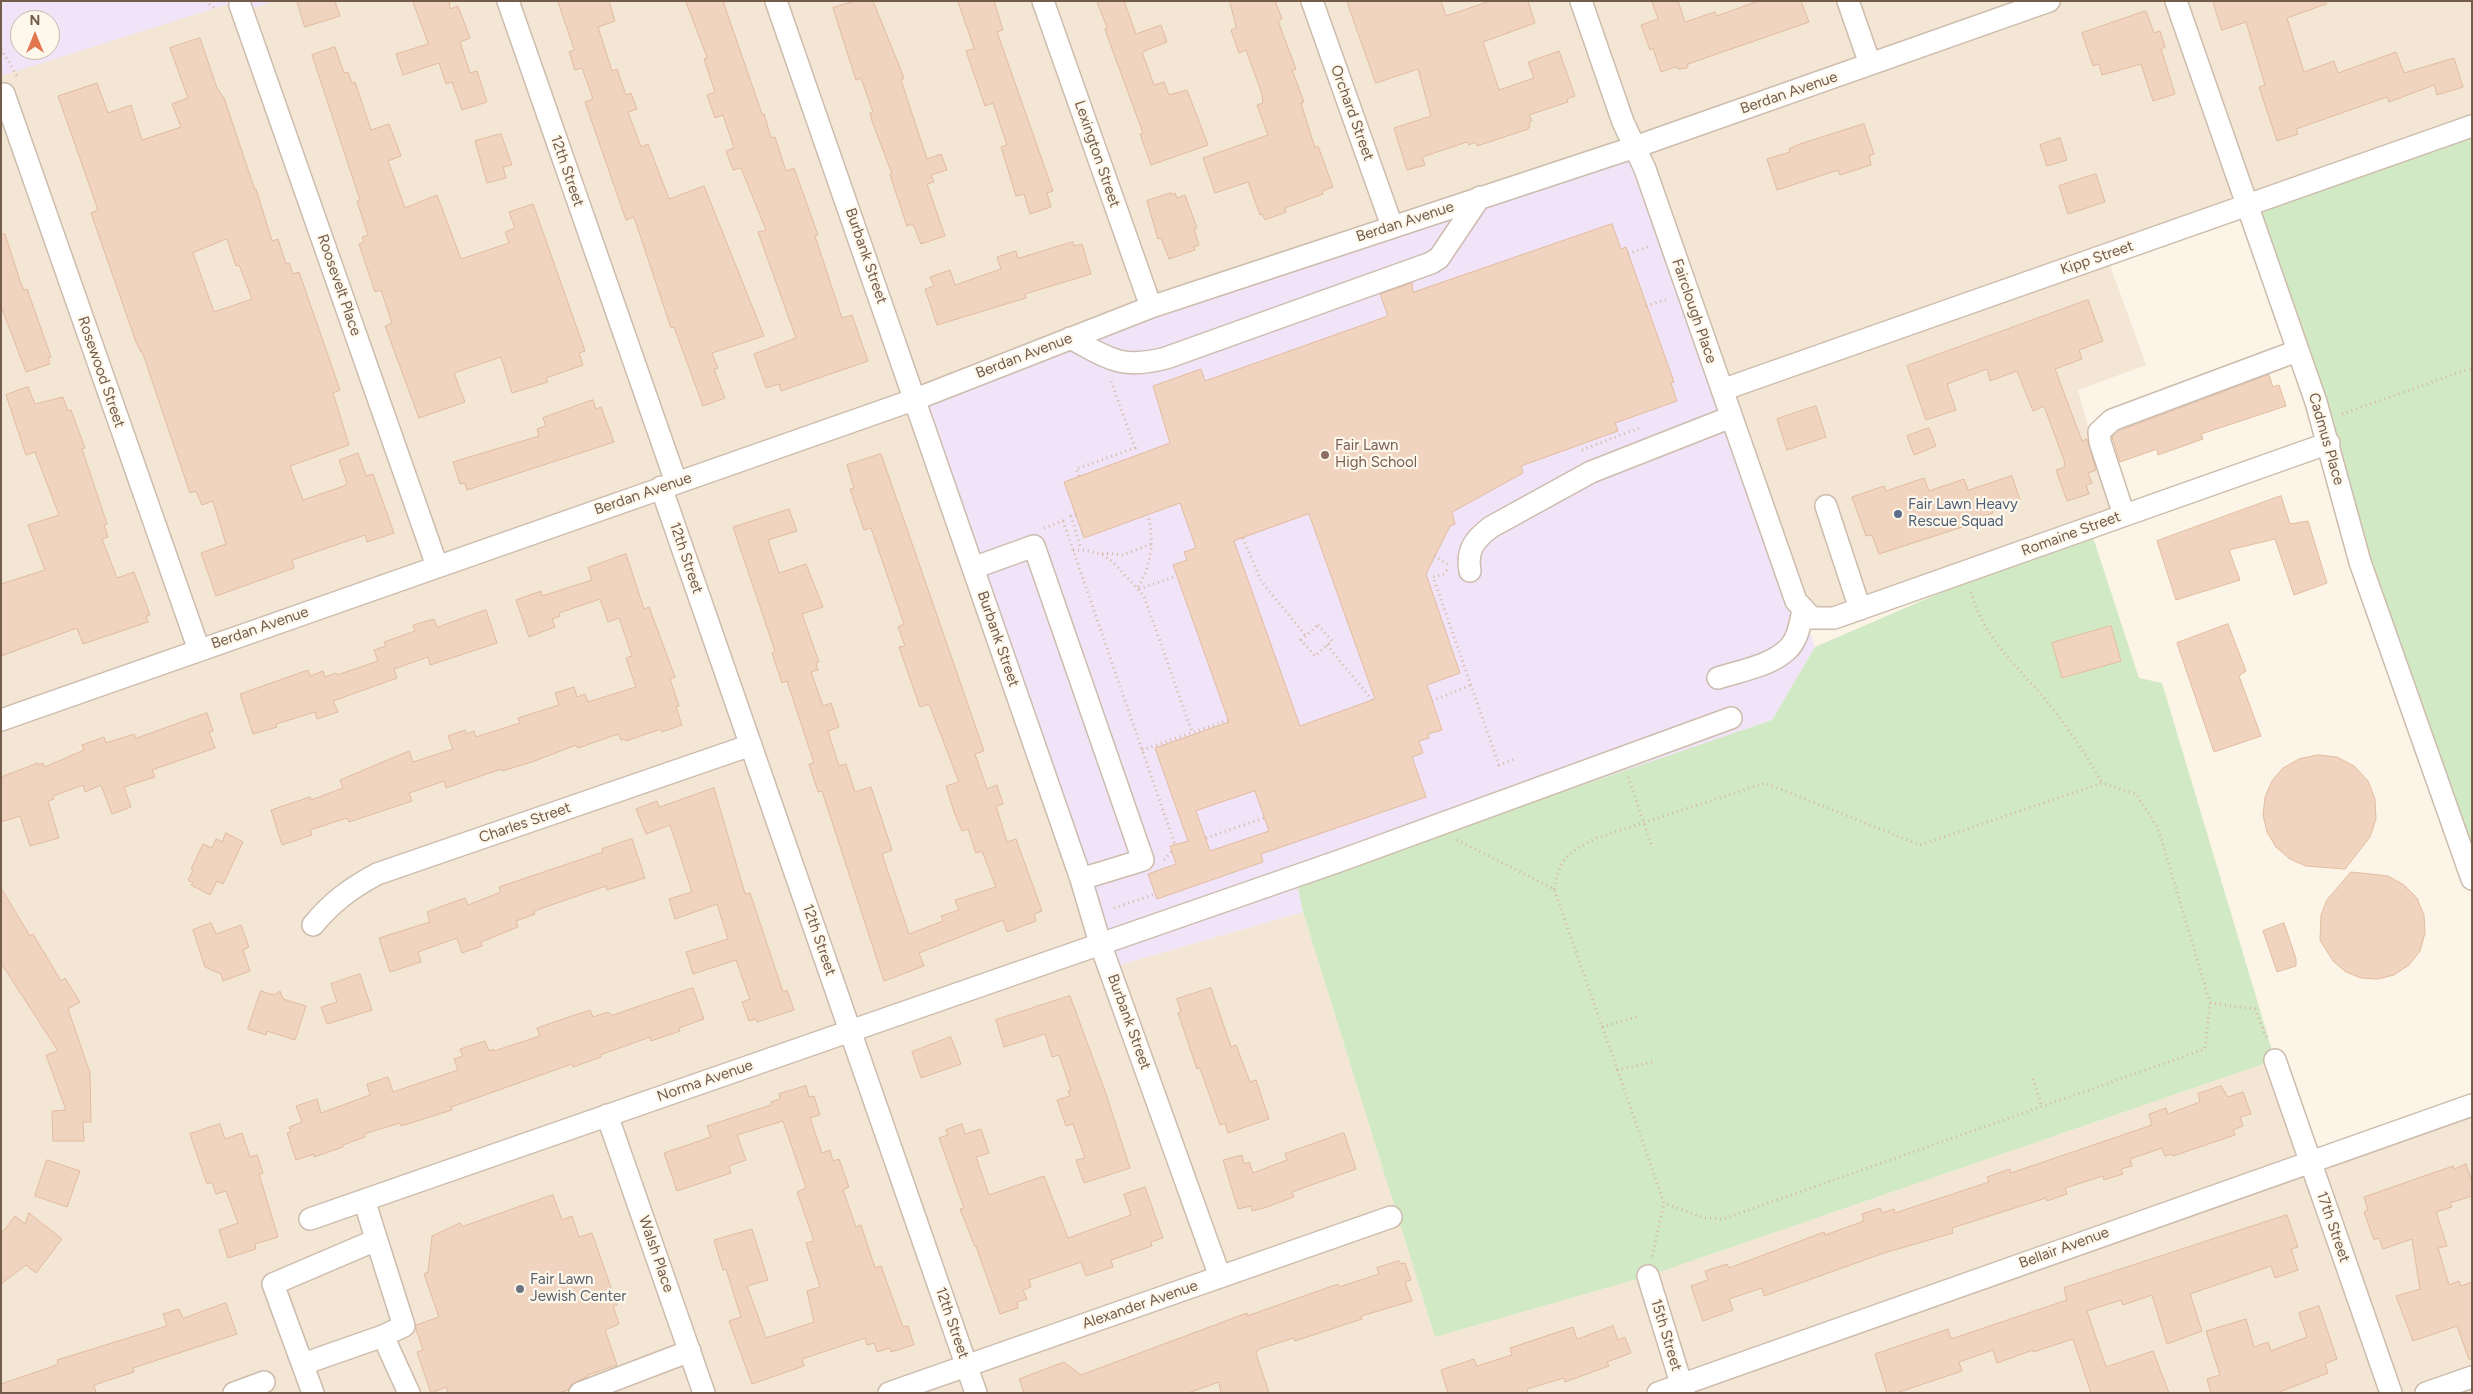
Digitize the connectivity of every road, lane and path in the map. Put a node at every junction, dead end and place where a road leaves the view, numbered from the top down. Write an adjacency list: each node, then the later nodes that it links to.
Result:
1 (205, 1): 11 (path)
2 (508, 1): 37 (street, 12th Street)
3 (776, 1): 30 (street, Burbank Street)
4 (1043, 1): 24 (street, Lexington Street)
5 (1312, 1): 19 (street, Orchard Street)
6 (1581, 1): 16 (street, Fairclough Place)
7 (1848, 1): 13 (street)
8 (2048, 1): 13 (street, Berdan Avenue)
9 (2176, 1): 18 (street, Cadmus Place)
10 (240, 4): 51 (street, Roosevelt Place)
11 (216, 9)
12 (1, 49): 14 (path)
13 (1870, 64): 16 (street, Berdan Avenue)
14 (12, 87): 61 (street, Rosewood Street)
15 (2472, 126): 18 (street, Kipp Street)
16 (1635, 147): 17 (street, Berdan Avenue); 29 (street, Fairclough Place)
17 (1480, 197): 19 (street, Berdan Avenue); 25 (street)
18 (2247, 206): 26 (street, Cadmus Place); 29 (street, Kipp Street)
19 (1392, 226): 24 (street, Berdan Avenue)
20 (1653, 244): 21 (path)
21 (1628, 254)
22 (1671, 298): 23 (path)
23 (1646, 306)
24 (1150, 307): 25 (street, Berdan Avenue)
25 (1070, 338): 30 (street, Berdan Avenue)
26 (2297, 351): 34 (street, Cadmus Place); 41 (street)
27 (2472, 368): 31 (path)
28 (1110, 378): 36 (path)
29 (1722, 390): 32 (street, Fairclough Place)
30 (916, 399): 37 (street, Berdan Avenue); 52 (street, Burbank Street)
31 (2342, 414)
32 (1731, 417): 53 (street); 58 (street, Fairclough Place)
33 (1643, 426): 35 (path)
34 (2329, 443): 41 (street, Romaine Street); 82 (street, Cadmus Place)
35 (1578, 453)
36 (1079, 476)
37 (669, 485): 51 (street, Berdan Avenue); 70 (street, 12th Street)
38 (1826, 506): 57 (street)
39 (1076, 515): 45 (path)
40 (1148, 515): 44 (path)
41 (2124, 515): 54 (street, Romaine Street)
42 (1038, 530): 46 (path)
43 (1243, 538): 59 (path)
44 (1152, 544): 47 (path); 56 (path)
45 (1082, 549): 46 (path); 47 (path)
46 (1073, 550): 71 (path)
47 (1092, 551): 56 (path)
48 (1434, 556): 50 (path)
49 (1448, 556): 50 (path)
50 (1448, 564): 63 (path)
51 (437, 566): 61 (street, Berdan Avenue)
52 (973, 568): 81 (street, Burbank Street); 81 (street)
53 (1470, 571)
54 (1965, 572): 57 (street, Romaine Street); 74 (path)
55 (1177, 576): 56 (path)
56 (1138, 588): 69 (path)
57 (1860, 609): 58 (street, Romaine Street)
58 (1807, 614): 62 (street)
59 (1306, 636): 60 (path); 60 (path)
60 (1328, 645): 64 (path)
61 (199, 650): 67 (street, Berdan Avenue)
62 (1718, 678)
63 (1471, 685): 65 (path); 73 (path)
64 (1372, 700)
65 (1432, 701)
66 (1731, 718): 72 (street, Norma Avenue)
67 (1, 720)
68 (1228, 720): 69 (path)
69 (1192, 732): 71 (path)
70 (751, 745): 86 (street, Charles Street); 91 (street, 12th Street)
71 (1142, 750): 79 (path)
72 (1621, 757): 76 (path); 87 (street, Norma Avenue)
73 (1515, 759)
74 (2102, 783): 76 (path); 88 (path)
75 (1264, 818): 78 (path)
76 (1644, 824): 80 (path); 83 (path)
77 (1449, 837): 83 (path)
78 (1206, 838)
79 (1175, 845)
80 (1652, 846)
81 (1082, 879): 87 (street, Burbank Street)
82 (2472, 879)
83 (1554, 889): 90 (path)
84 (1155, 894): 85 (path)
85 (1114, 908)
86 (313, 925)
87 (1100, 943): 91 (street, Norma Avenue); 106 (street, Burbank Street)
88 (2210, 1003): 92 (path); 97 (path)
89 (1639, 1016): 90 (path)
90 (1602, 1027): 94 (path)
91 (850, 1031): 98 (street, Norma Avenue); 110 (street, 12th Street)
92 (2275, 1060): 99 (street, 17th Street)
93 (1652, 1062): 94 (path)
94 (1617, 1070): 101 (path)
95 (2033, 1079): 97 (path)
96 (2472, 1105): 99 (street, Bellair Avenue)
97 (2042, 1107): 101 (path)
98 (607, 1116): 100 (street, Norma Avenue); 108 (street, Walsh Place)
99 (2310, 1161): 113 (street, Bellair Avenue); 122 (street, 17th Street)
100 (364, 1200): 103 (street, Norma Avenue); 104 (street)
101 (1664, 1203): 105 (path)
102 (1391, 1217): 106 (street, Alexander Avenue)
103 (310, 1219)
104 (376, 1240): 107 (street); 109 (street)
105 (1648, 1276): 113 (street, 15th Street)
106 (1220, 1277): 110 (street, Alexander Avenue)
107 (383, 1336): 109 (street); 116 (street)
108 (690, 1351): 117 (street); 118 (street, Walsh Place)
109 (303, 1364): 115 (street)
110 (967, 1366): 119 (street, Alexander Avenue); 120 (street, 12th Street)
111 (2472, 1377): 123 (street)
112 (264, 1382): 114 (street)
113 (1683, 1389): 121 (street, Bellair Avenue)
114 (234, 1393)
115 (313, 1393)
116 (409, 1393)
117 (580, 1393)
118 (704, 1393)
119 (889, 1393)
120 (976, 1393)
121 (1658, 1393)
122 (2391, 1393)
123 (2426, 1393)

